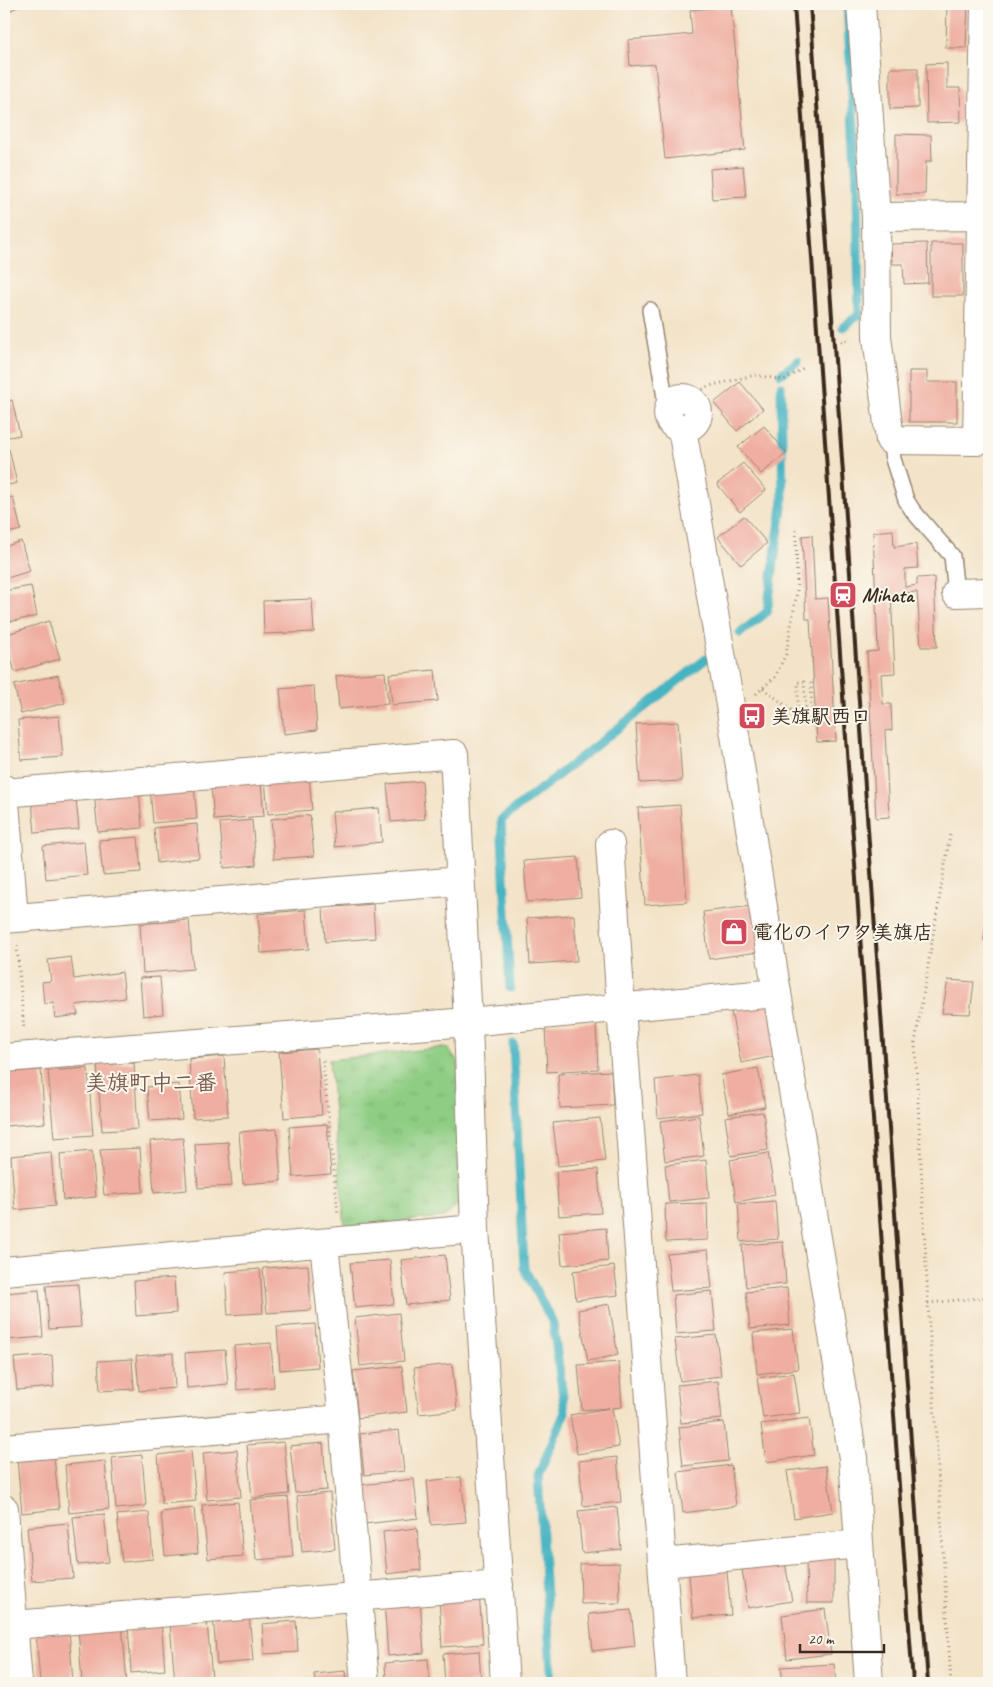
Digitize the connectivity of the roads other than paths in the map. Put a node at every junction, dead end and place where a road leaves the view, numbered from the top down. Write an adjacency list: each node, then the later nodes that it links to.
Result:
1 (861, 4): 4 (street)
2 (985, 4): 3 (street)
3 (985, 216): 4 (street); 8 (street)
4 (876, 217): 8 (street)
5 (650, 310): 7 (lane)
6 (693, 401): 7 (street)
7 (675, 422): 15 (street)
8 (890, 440): 10 (lane)
9 (989, 592): 10 (street)
10 (956, 593)
11 (4, 792): 13 (street); 14 (street)
12 (610, 844): 16 (street)
13 (460, 881): 14 (street); 17 (street)
14 (9, 919)
15 (777, 993): 16 (street); 25 (street)
16 (621, 1008): 17 (street); 26 (street)
17 (468, 1022): 18 (street); 19 (street)
18 (15, 1056)
19 (475, 1230): 20 (street); 27 (street)
20 (333, 1243): 21 (street); 22 (street)
21 (4, 1271)
22 (343, 1419): 23 (street); 28 (street)
23 (4, 1448)
24 (4, 1509): 29 (street)
25 (860, 1544): 26 (street); 34 (street)
26 (663, 1563): 33 (street)
27 (499, 1585): 28 (street); 32 (street)
28 (358, 1597): 29 (street); 31 (street)
29 (14, 1625): 30 (street)
30 (18, 1683)
31 (365, 1683)
32 (505, 1683)
33 (671, 1683)
34 (869, 1683)

